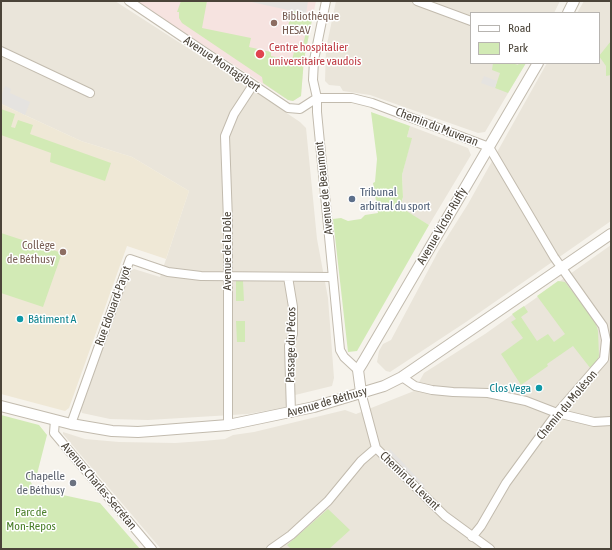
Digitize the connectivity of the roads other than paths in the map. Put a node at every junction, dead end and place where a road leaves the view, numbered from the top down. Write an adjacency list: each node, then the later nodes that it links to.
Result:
1 (129, 1): 9 (street, Avenue Montagibert)
2 (326, 1): 11 (street, Avenue de Beaumont)
3 (417, 1): 6 (street)
4 (574, 1): 5 (street)
5 (568, 12)
6 (470, 21)
7 (1, 51): 10 (street)
8 (537, 64): 12 (street, Avenue Victor-Ruffy)
9 (253, 85): 11 (street, Avenue Montagibert); 15 (street, Avenue de la Dôle)
10 (90, 93)
11 (317, 98): 12 (street, Chemin du Muveran); 17 (street, Avenue de Beaumont)
12 (489, 148): 14 (street, Chemin du Muveran); 18 (street, Avenue Victor-Ruffy)
13 (611, 234): 14 (street, Avenue de Béthusy)
14 (562, 268): 19 (street, Avenue de Béthusy); 23 (street, Chemin du Moléson)
15 (227, 277): 16 (street); 26 (street, Rue Edouard-Payot); 27 (street, Avenue de la Dôle)
16 (288, 277): 17 (street); 22 (street, Passage du Pécos)
17 (333, 277): 18 (street, Avenue de Beaumont)
18 (358, 370): 20 (street)
19 (402, 377): 20 (street, Avenue de Béthusy); 23 (street)
20 (361, 392): 22 (street, Avenue de Béthusy); 28 (street, Chemin du Levant)
21 (1, 406): 24 (street, Avenue de Béthusy)
22 (291, 413): 27 (street, Avenue de Béthusy)
23 (557, 413): 25 (street); 29 (street, Chemin du Moléson)
24 (55, 420): 26 (street, Avenue de Béthusy); 30 (street, Avenue Charles-Secrétan)
25 (611, 421)
26 (71, 424): 27 (street, Avenue de Béthusy)
27 (228, 426)
28 (376, 448): 29 (street, Chemin du Levant); 31 (street)
29 (472, 537): 32 (street, Chemin du Levant)
30 (152, 549)
31 (271, 549)
32 (490, 549)

